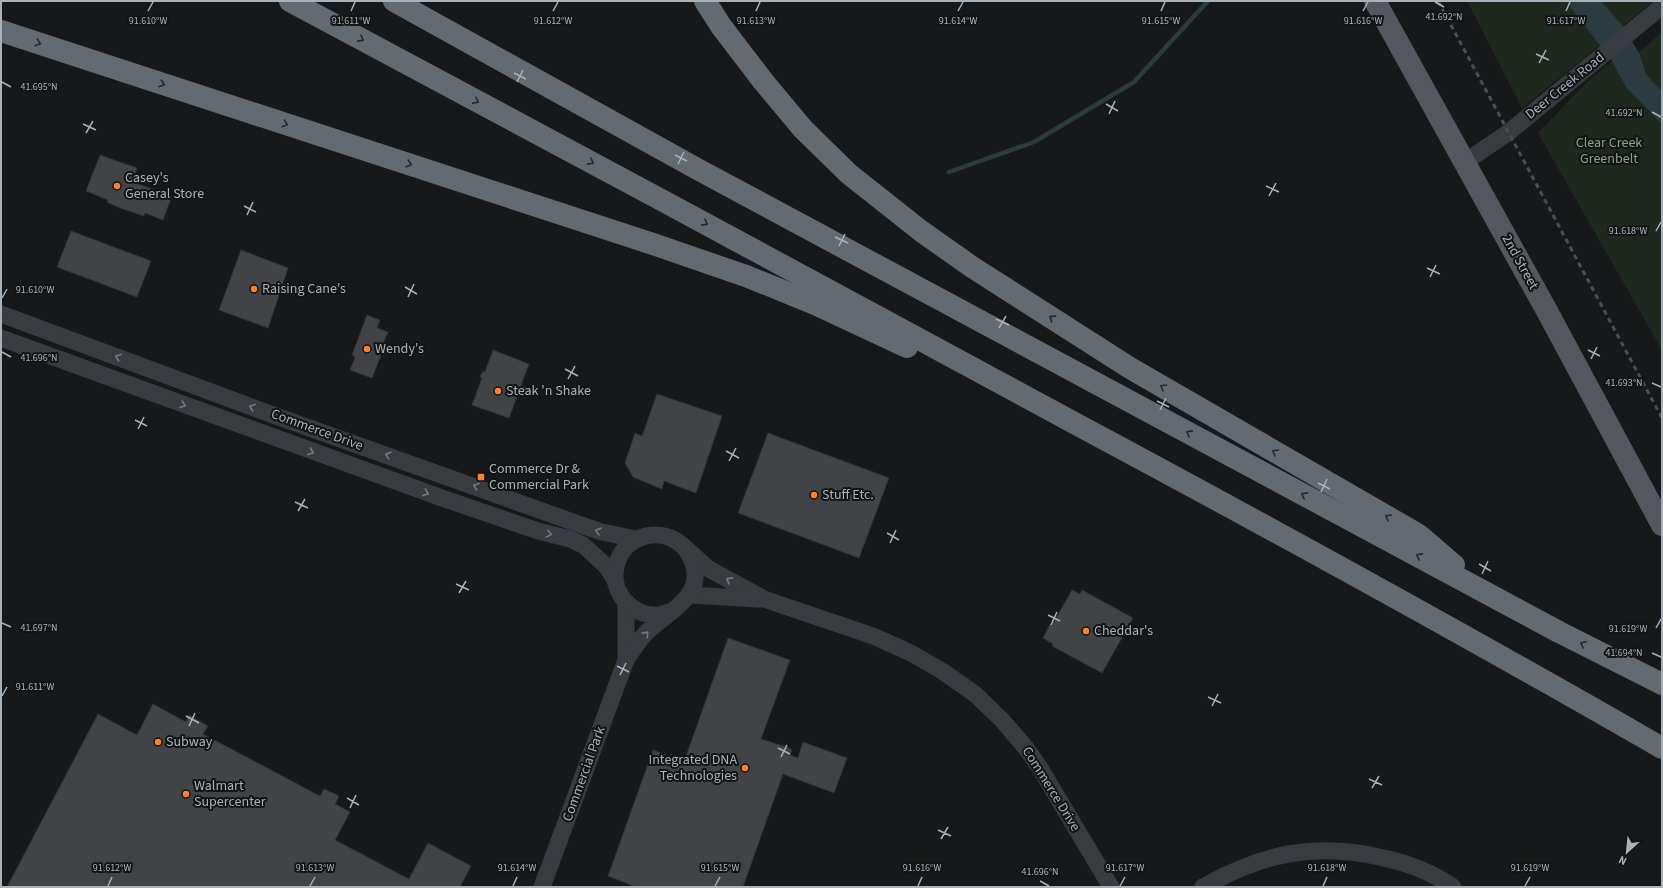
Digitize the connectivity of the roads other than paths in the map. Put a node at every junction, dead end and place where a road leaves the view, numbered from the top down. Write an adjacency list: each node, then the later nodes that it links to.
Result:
1 (290, 1): 10 (highway, one-way to 10)
2 (394, 1): 15 (highway, one-way to 2)
3 (704, 1): 15 (highway, one-way to 3)
4 (1375, 1): 7 (main road, 2nd Street)
5 (1660, 8): 7 (street, Deer Creek Road)
6 (1, 31): 10 (highway, one-way to 10)
7 (1465, 162): 11 (main road, 2nd Street)
8 (1, 314): 12 (street, Commerce Drive, one-way to 8)
9 (1, 338): 14 (street, Commerce Drive, one-way to 14)
10 (1080, 425): 22 (highway)
11 (1662, 525)
12 (636, 539): 13 (street); 14 (street)
13 (682, 545): 16 (street); 17 (street, one-way to 13)
14 (615, 580): 18 (street)
15 (1485, 592): 21 (highway, one-way to 15)
16 (690, 595): 17 (street); 19 (street)
17 (764, 599): 24 (street, Commerce Drive)
18 (626, 603): 19 (street); 20 (street)
19 (669, 612): 20 (street, one-way to 19)
20 (626, 660): 23 (street, Commercial Park)
21 (1662, 684)
22 (1662, 748)
23 (542, 887)
24 (1110, 887)
25 (1202, 887): 26 (street)
26 (1453, 887)

